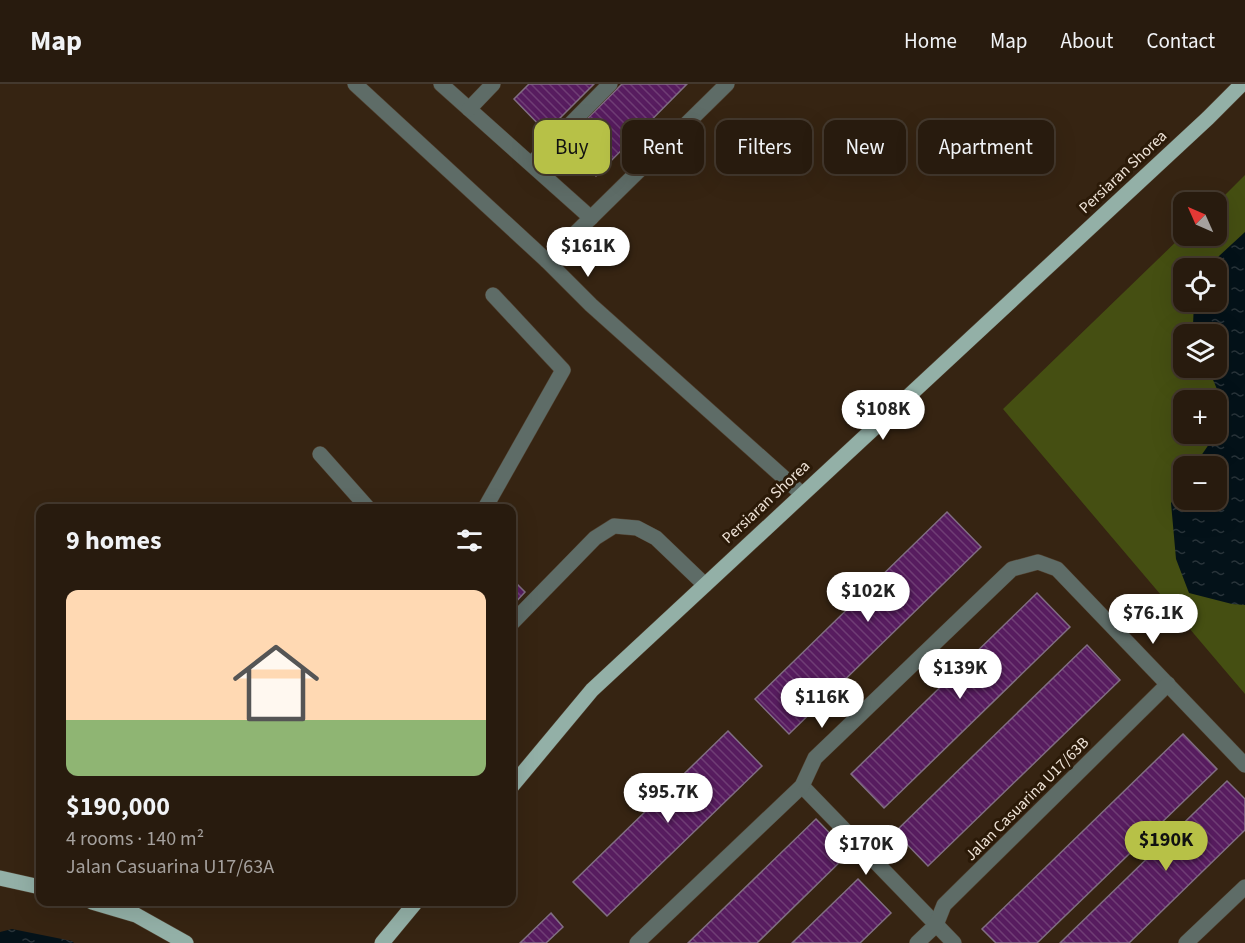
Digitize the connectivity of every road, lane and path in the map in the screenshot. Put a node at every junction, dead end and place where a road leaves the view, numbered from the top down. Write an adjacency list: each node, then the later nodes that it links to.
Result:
1 (355, 84): 10 (street)
2 (441, 84): 7 (street)
3 (493, 84): 7 (street)
4 (610, 84): 8 (street)
5 (727, 84): 9 (street)
6 (1242, 84): 13 (main road, Persiaran Shorea)
7 (469, 109): 8 (street)
8 (531, 164): 9 (street)
9 (591, 218): 10 (street)
10 (547, 261): 13 (street)
11 (493, 295): 15 (street)
12 (320, 454): 14 (street)
13 (802, 494): 16 (main road, Persiaran Shorea)
14 (364, 504)
15 (487, 504)
16 (705, 585): 17 (street); 20 (main road, Persiaran Shorea)
17 (516, 619)
18 (1168, 684): 19 (street); 21 (street); 27 (street, Jalan Casuarina U17/63B)
19 (1245, 765)
20 (516, 781)
21 (802, 786): 27 (street); 30 (street)
22 (0, 878): 23 (main road)
23 (36, 886)
24 (1245, 887): 33 (street)
25 (106, 906): 28 (main road)
26 (413, 906): 29 (main road)
27 (936, 925): 31 (street, Jalan Casuarina U17/63B); 32 (street)
28 (186, 943)
29 (382, 943)
30 (637, 943)
31 (918, 943)
32 (954, 943)
33 (1186, 943)

